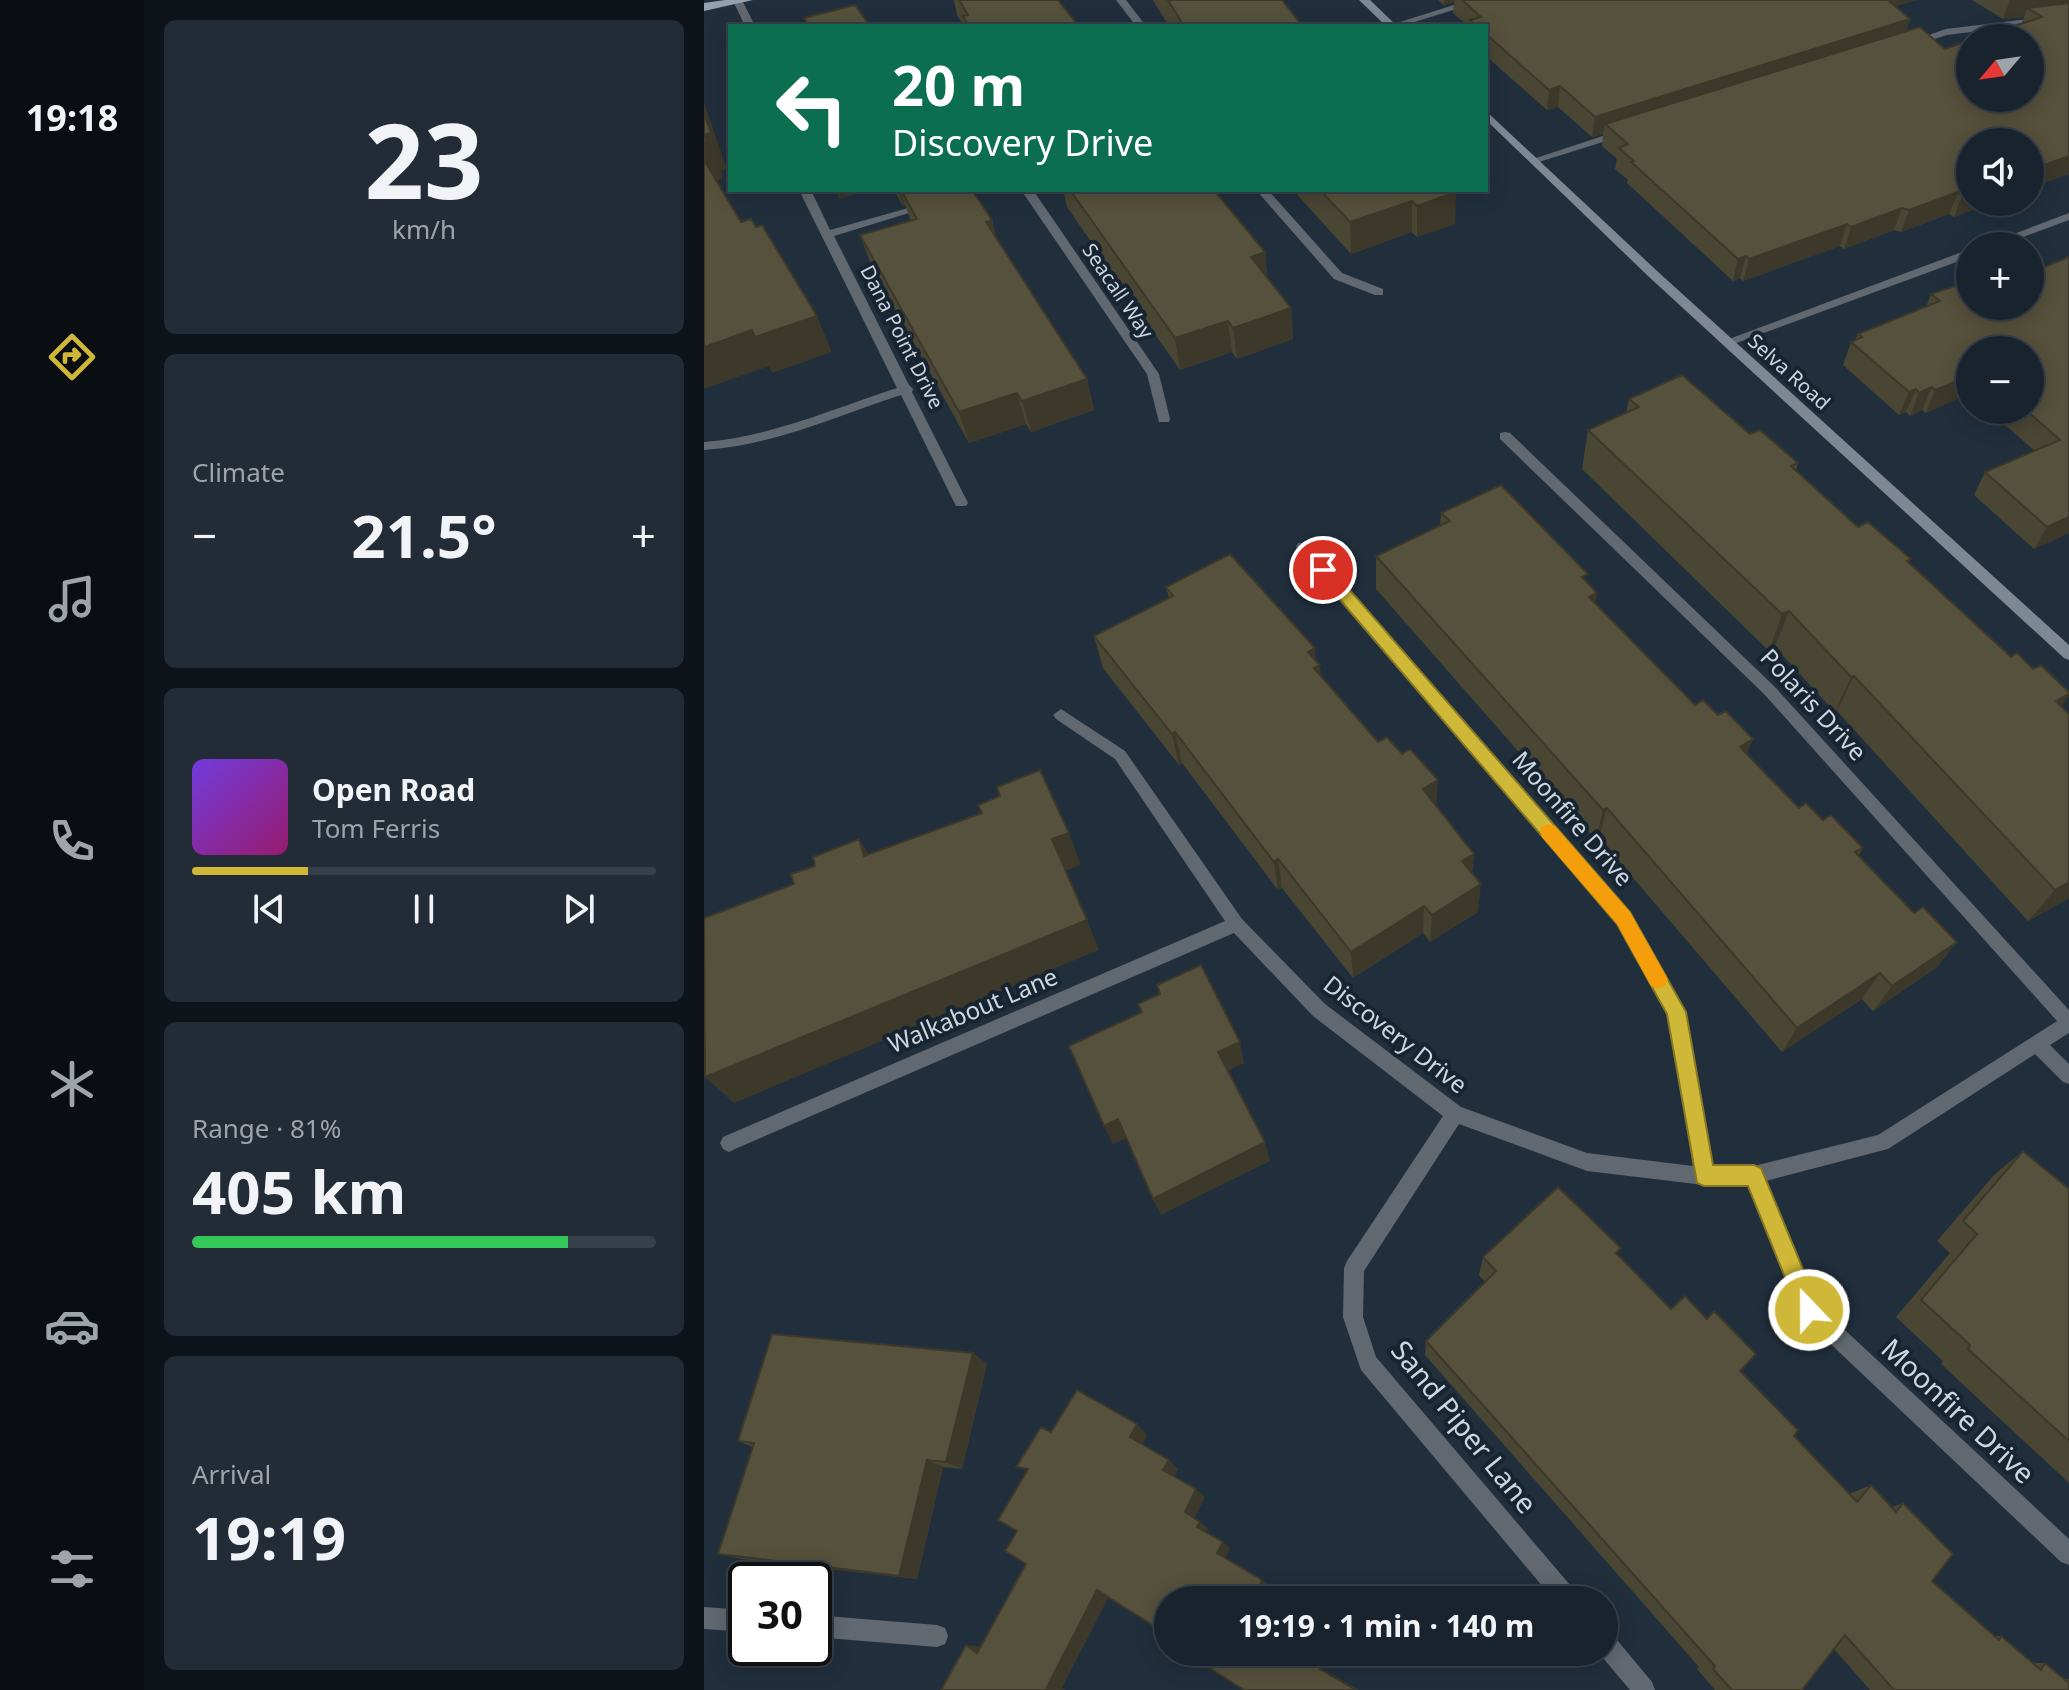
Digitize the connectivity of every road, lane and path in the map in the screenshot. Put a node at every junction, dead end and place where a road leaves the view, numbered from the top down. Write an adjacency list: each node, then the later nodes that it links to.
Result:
1 (739, 0): 5 (main road); 7 (street)
2 (1121, 0): 8 (street)
3 (1364, 0): 9 (street)
4 (1480, 0): 10 (street)
5 (704, 7)
6 (2069, 17): 11 (street)
7 (749, 24)
8 (1139, 24)
9 (1390, 24)
10 (1399, 24)
11 (1901, 46)
12 (1488, 116): 14 (street, Selva Road)
13 (1629, 131): 14 (street)
14 (1535, 160): 24 (street, Selva Road)
15 (806, 192): 21 (street, Dana Point Drive)
16 (974, 192): 21 (street)
17 (1028, 192): 26 (street, Seacall Way)
18 (1264, 192): 23 (street)
19 (2069, 216): 20 (street)
20 (2026, 232)
21 (828, 234): 25 (street, Dana Point Drive)
22 (1956, 258): 24 (street)
23 (1379, 292)
24 (1727, 342): 31 (street, Selva Road)
25 (907, 389): 28 (street); 29 (street, Dana Point Drive)
26 (1164, 419)
27 (1505, 436): 34 (street, Polaris Drive)
28 (704, 446)
29 (961, 503)
30 (1303, 547): 40 (street, Moonfire Drive)
31 (2068, 650)
32 (1061, 715): 33 (street, Discovery Drive)
33 (1236, 924): 37 (street, Discovery Drive); 38 (street, Walkabout Lane)
34 (2069, 1023): 35 (street, Discovery Drive)
35 (2037, 1044): 36 (street); 39 (street, Discovery Drive)
36 (2069, 1076)
37 (1455, 1114): 40 (street, Discovery Drive); 42 (street, Sand Piper Lane)
38 (729, 1143)
39 (1754, 1175): 40 (street, Discovery Drive); 41 (street, Moonfire Drive)
40 (1704, 1176)
41 (2069, 1554)
42 (1556, 1586)
43 (704, 1618): 44 (street)
44 (728, 1620)
45 (832, 1627): 46 (street)
46 (937, 1636)
47 (1618, 1659): 48 (street)
48 (1644, 1690)

